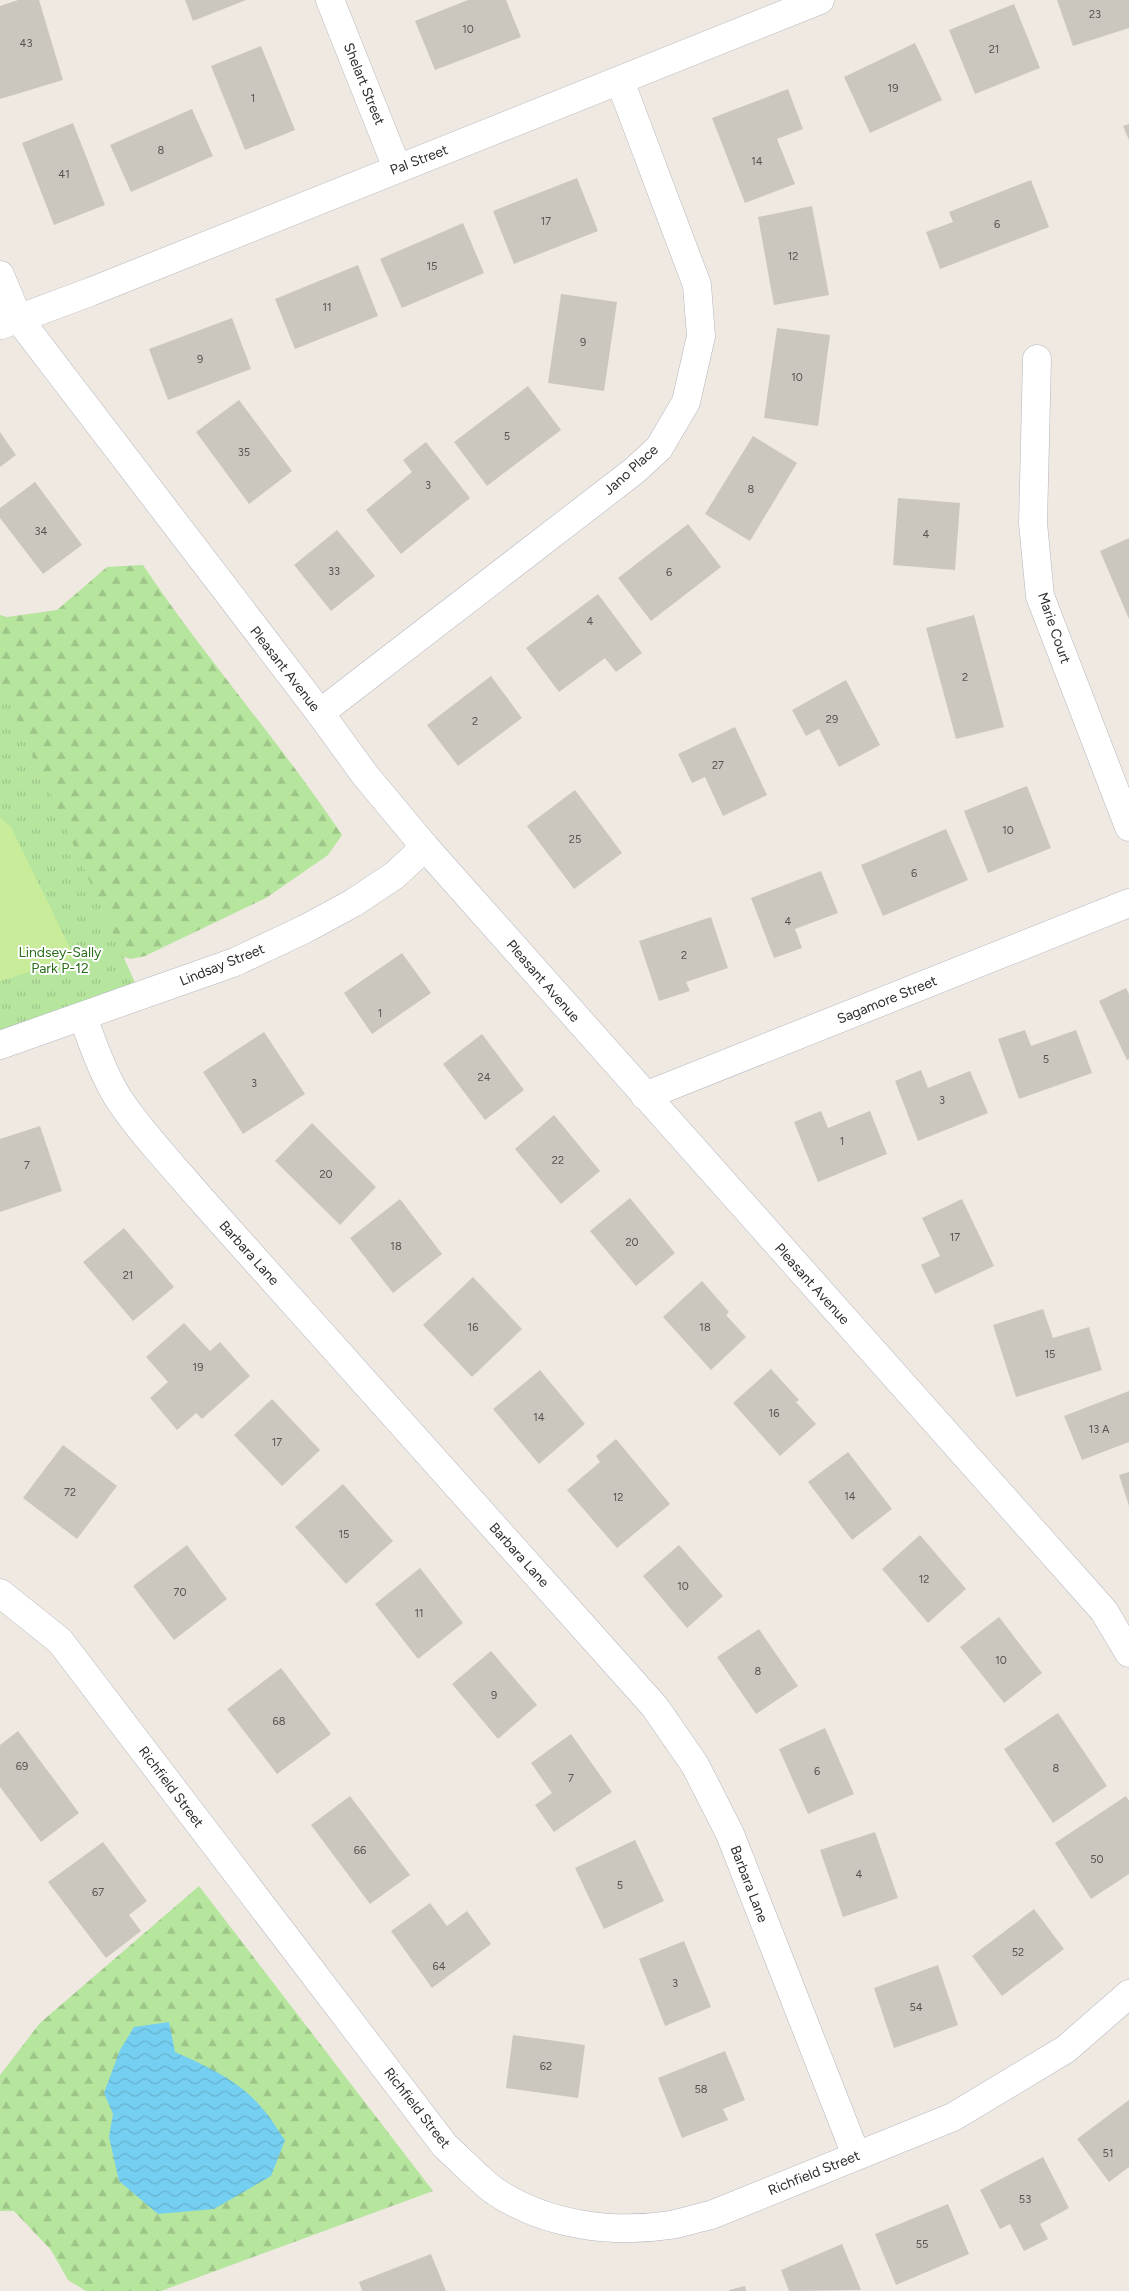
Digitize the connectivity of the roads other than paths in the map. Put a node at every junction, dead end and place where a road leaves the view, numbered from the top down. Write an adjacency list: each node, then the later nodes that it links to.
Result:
1 (330, 0): 4 (street, Shelart Street)
2 (820, 0): 3 (street, Pal Street)
3 (620, 81): 4 (street, Pal Street); 8 (street, Jano Place)
4 (398, 168): 6 (street, Pal Street)
5 (0, 275): 6 (street, Pleasant Avenue)
6 (9, 322): 8 (street, Pleasant Avenue)
7 (1037, 359): 9 (street, Marie Court)
8 (320, 713): 10 (street, Pleasant Avenue)
9 (1129, 827)
10 (425, 847): 12 (street, Lindsay Street); 14 (street, Pleasant Avenue)
11 (1129, 903): 14 (street, Sagamore Street)
12 (83, 1017): 13 (street, Lindsay Street); 18 (street, Barbara Lane)
13 (0, 1045)
14 (645, 1096): 16 (street, Pleasant Avenue)
15 (0, 1593): 18 (street, Richfield Street)
16 (1129, 1653)
17 (1129, 1994): 18 (street, Richfield Street)
18 (856, 2155)

